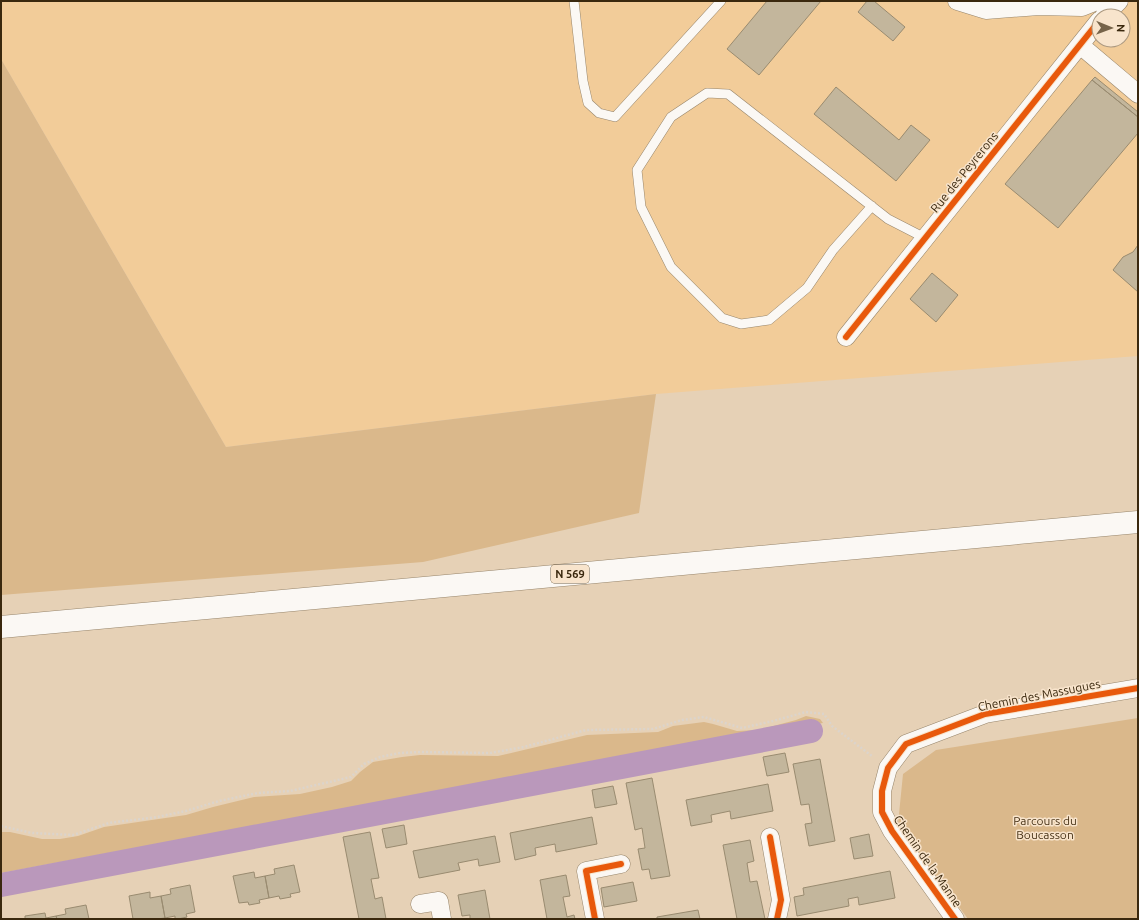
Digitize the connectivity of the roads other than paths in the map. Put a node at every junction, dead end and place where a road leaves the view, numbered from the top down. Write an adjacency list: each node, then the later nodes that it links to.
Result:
1 (574, 1): 2 (lane)
2 (721, 1)
3 (957, 1): 4 (street)
4 (1097, 1)
5 (1091, 31): 6 (street, Rue des Peyrerons)
6 (1080, 44): 7 (street); 9 (street, Rue des Peyrerons)
7 (1138, 94)
8 (872, 206): 8 (lane); 9 (lane)
9 (925, 238): 10 (street, Rue des Peyrerons)
10 (846, 337)
11 (1138, 522): 12 (main road, N 569)
12 (1, 627)
13 (1138, 688): 14 (street, Chemin des Massugues)
14 (888, 768): 21 (street, Chemin de la Manne)
15 (770, 837): 20 (street)
16 (621, 864): 19 (street)
17 (420, 904): 18 (street)
18 (442, 919)
19 (595, 919)
20 (777, 919)
21 (955, 919)

